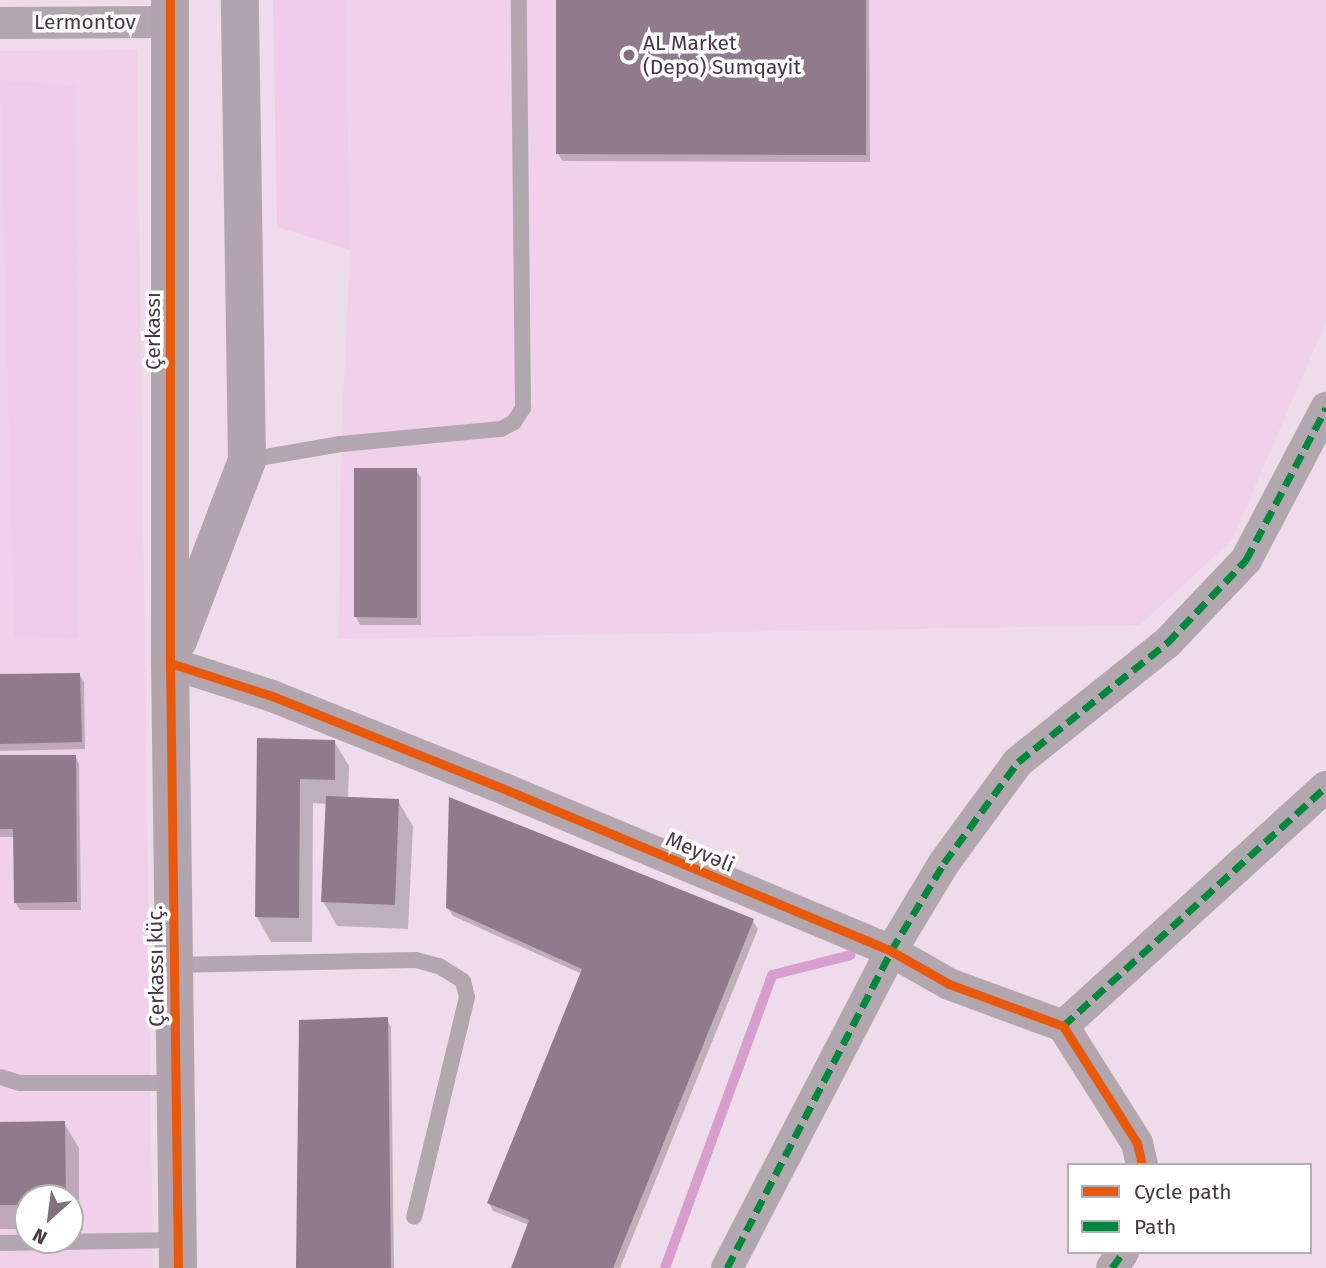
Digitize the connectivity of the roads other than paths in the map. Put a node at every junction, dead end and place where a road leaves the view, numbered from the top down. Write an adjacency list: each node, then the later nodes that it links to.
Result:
1 (240, 0): 6 (street)
2 (519, 0): 6 (lane)
3 (170, 11): 4 (street, Lermontov); 7 (street, Çerkassı)
4 (0, 23)
5 (1326, 408): 9 (street)
6 (247, 460): 7 (street)
7 (170, 663): 9 (street, Meyvəli); 10 (street, Çerkassı küç.)
8 (1326, 787): 11 (street)
9 (891, 951): 11 (street, Meyvəli); 18 (street)
10 (174, 965): 13 (street, Çerkassı küç.); 15 (lane)
11 (1063, 1026): 14 (street)
12 (0, 1077): 13 (lane)
13 (176, 1083): 17 (street, Çerkassı küç.)
14 (1142, 1163)
15 (414, 1217)
16 (0, 1244): 17 (lane)
17 (178, 1254)
18 (727, 1268)

